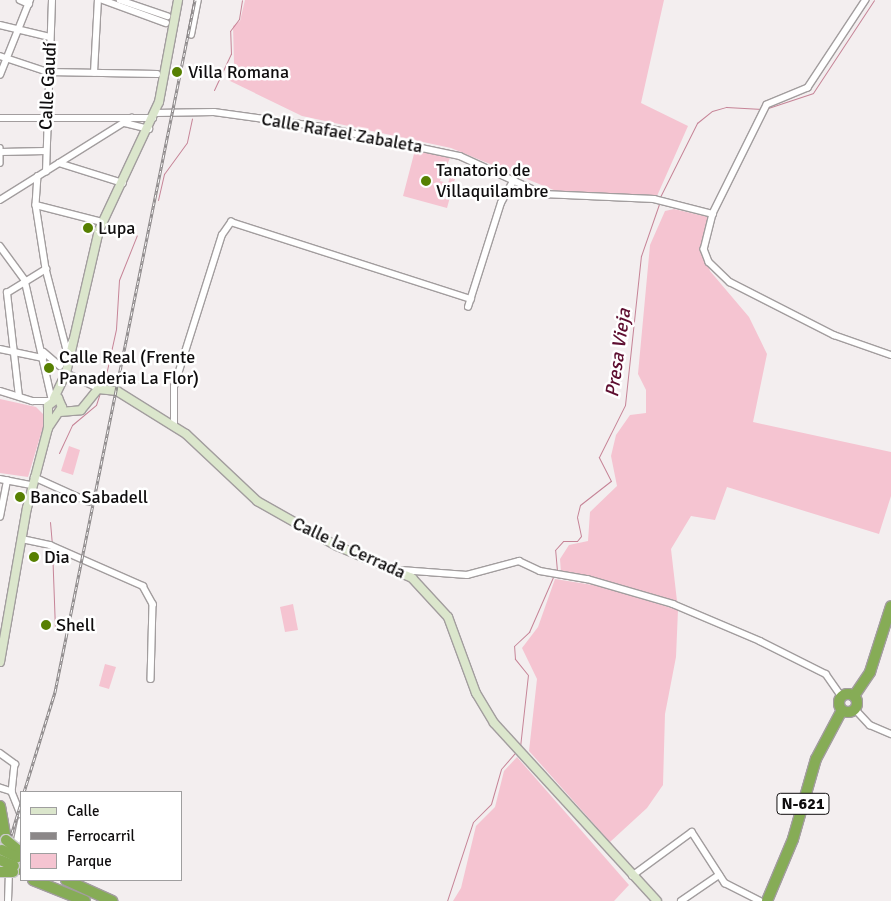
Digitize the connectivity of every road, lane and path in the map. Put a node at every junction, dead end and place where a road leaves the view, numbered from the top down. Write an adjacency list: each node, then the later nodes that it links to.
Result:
1 (20, 0): 9 (street)
2 (52, 0): 15 (street, Calle Gaudí)
3 (98, 0): 19 (street)
4 (103, 0): 10 (street)
5 (120, 0): 10 (street)
6 (178, 0): 22 (street)
7 (198, 0): 14 (street)
8 (866, 0): 40 (street)
9 (30, 2): 13 (street)
10 (131, 4): 11 (street)
11 (167, 20)
12 (0, 24): 13 (street)
13 (17, 31): 15 (street); 17 (street)
14 (191, 35)
15 (50, 37): 18 (street, Calle Gaudí)
16 (0, 56): 17 (street)
17 (7, 59): 18 (street); 21 (street)
18 (48, 72): 19 (street); 24 (street, Calle Gaudí)
19 (94, 73): 20 (street)
20 (157, 74)
21 (0, 75)
22 (154, 115): 26 (street, Calle Rafael Zabaleta); 28 (street); 36 (street, Calle Rafael Zabaleta)
23 (0, 118): 24 (street, Calle Rafael Zabaleta)
24 (46, 118): 25 (street, Calle Rafael Zabaleta); 31 (street, Calle Gaudí)
25 (113, 118): 26 (street, Calle Rafael Zabaleta); 29 (street)
26 (131, 118): 27 (street)
27 (123, 124): 28 (street); 29 (street)
28 (150, 129): 37 (street)
29 (113, 130): 33 (street)
30 (1, 150): 31 (street); 32 (street)
31 (45, 152): 34 (street, Calle Gaudí)
32 (0, 163)
33 (59, 163): 34 (street); 37 (street)
34 (46, 172): 35 (street)
35 (38, 176): 38 (street); 39 (street)
36 (514, 180): 40 (street, Calle Rafael Zabaleta); 45 (street)
37 (123, 183): 41 (street)
38 (0, 200)
39 (36, 205): 41 (street); 43 (street)
40 (713, 214): 49 (street)
41 (102, 222): 52 (street)
42 (0, 246): 44 (street)
43 (46, 270): 44 (street); 52 (street)
44 (25, 280): 47 (street); 50 (street)
45 (470, 299): 46 (street); 59 (street)
46 (468, 308)
47 (42, 348): 51 (street); 52 (street)
48 (0, 349): 50 (street)
49 (891, 355)
50 (17, 356): 51 (street); 56 (street)
51 (43, 358): 58 (street)
52 (67, 358): 53 (street)
53 (65, 375): 54 (street, Calle la Cerrada); 58 (street)
54 (100, 389): 58 (street); 59 (street, Calle la Cerrada)
55 (0, 391): 56 (street)
56 (19, 397): 57 (street)
57 (32, 401): 58 (street); 58 (street)
58 (55, 406): 62 (street)
59 (174, 427): 67 (street, Calle la Cerrada)
60 (0, 479): 61 (street)
61 (7, 481): 62 (street); 63 (street); 65 (street)
62 (33, 481): 64 (street); 66 (street)
63 (0, 484)
64 (89, 502)
65 (0, 517)
66 (22, 539): 69 (street); 71 (street)
67 (401, 570): 73 (street); 88 (street, Calle la Cerrada)
68 (891, 606): 72 (highway)
69 (1, 650): 70 (street)
70 (0, 660)
71 (151, 679)
72 (854, 696): 73 (highway); 74 (highway)
73 (842, 697): 75 (highway, N-621)
74 (855, 709): 75 (highway); 76 (street)
75 (842, 710): 100 (highway, N-621)
76 (891, 734)
77 (0, 753): 79 (street)
78 (0, 788): 79 (street)
79 (12, 792): 81 (street)
80 (0, 806): 85 (highway)
81 (20, 812)
82 (0, 813): 83 (highway)
83 (0, 828)
84 (20, 829): 86 (street)
85 (2, 850): 86 (highway, bridge); 86 (highway, bridge)
86 (15, 865): 94 (street)
87 (719, 875): 88 (street); 98 (street); 99 (street)
88 (632, 876): 97 (street, Calle la Cerrada)
89 (35, 881): 95 (highway)
90 (46, 881): 96 (highway)
91 (68, 881): 93 (highway)
92 (77, 881): 93 (highway)
93 (107, 899)
94 (8, 901)
95 (85, 901)
96 (90, 901)
97 (657, 901)
98 (681, 901)
99 (760, 901)
100 (767, 901)

